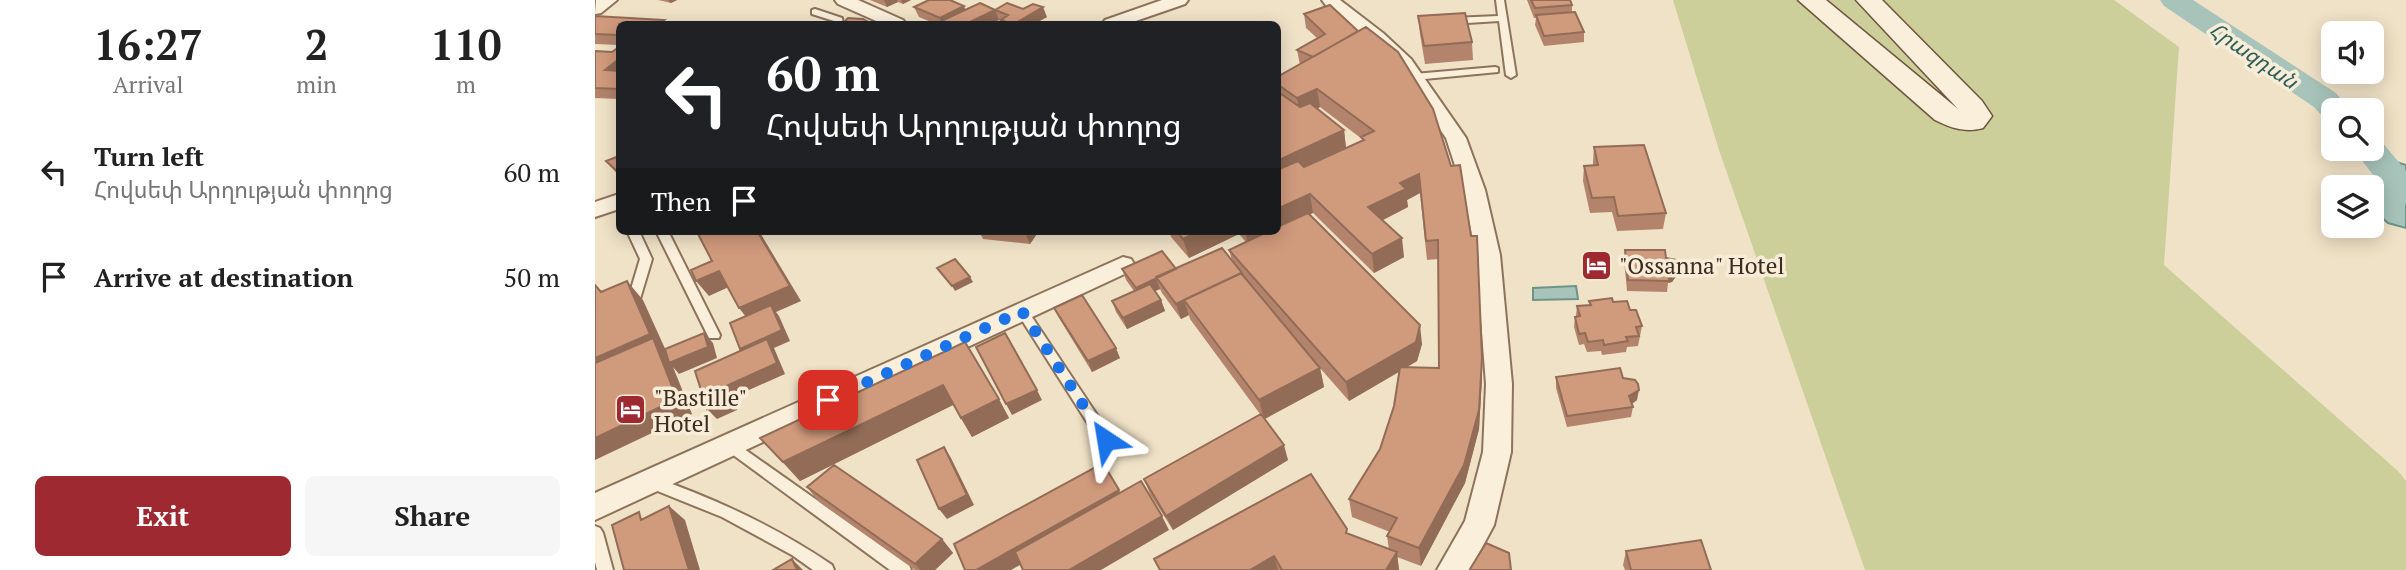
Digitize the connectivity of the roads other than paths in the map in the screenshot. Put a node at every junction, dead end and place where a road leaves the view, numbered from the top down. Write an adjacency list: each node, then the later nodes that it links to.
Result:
1 (608, 0): 8 (street)
2 (845, 0): 12 (street)
3 (1179, 0): 13 (street)
4 (1331, 0): 17 (street)
5 (1500, 0): 10 (lane)
6 (1810, 0): 7 (street)
7 (1868, 0)
8 (595, 9)
9 (815, 12): 11 (lane)
10 (1501, 18): 14 (lane); 16 (lane)
11 (839, 21)
12 (890, 21)
13 (1120, 21)
14 (1436, 21)
15 (1495, 70): 17 (lane)
16 (1511, 75)
17 (1414, 76): 34 (street)
18 (616, 202): 19 (street)
19 (595, 210)
20 (635, 235): 23 (lane)
21 (664, 235): 25 (lane)
22 (1123, 265): 24 (street)
23 (634, 299)
24 (1022, 311): 26 (lane); 27 (street)
25 (714, 335)
26 (1106, 440)
27 (730, 445): 28 (street); 33 (lane)
28 (650, 482): 29 (street); 32 (lane)
29 (595, 507)
30 (595, 533): 31 (lane)
31 (605, 570)
32 (826, 570)
33 (903, 570)
34 (1453, 570)

